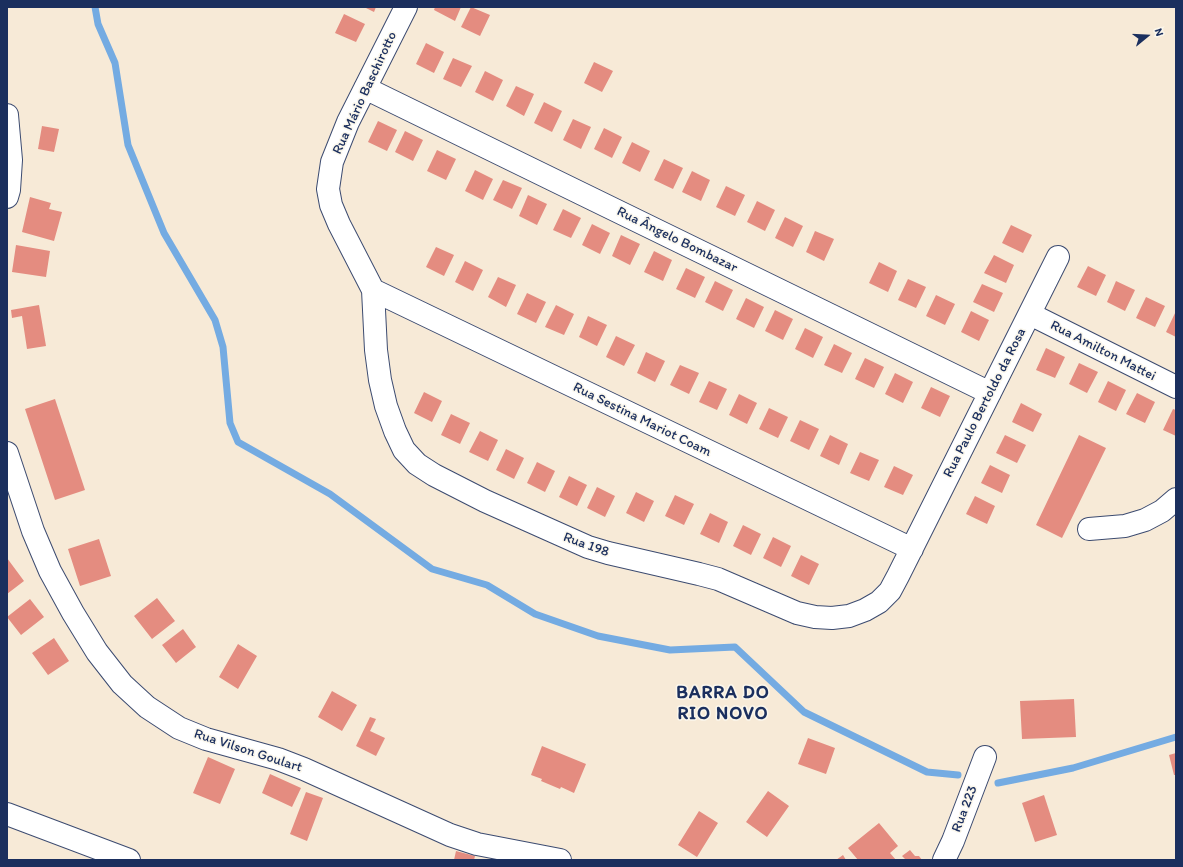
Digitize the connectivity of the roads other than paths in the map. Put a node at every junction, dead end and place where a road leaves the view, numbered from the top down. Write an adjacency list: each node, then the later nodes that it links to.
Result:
1 (406, 7): 2 (street, Rua Mário Baschirotto)
2 (365, 88): 6 (street, Rua Mário Baschirotto); 9 (street, Rua Ângelo Bombazar)
3 (7, 115): 4 (street)
4 (7, 197)
5 (1058, 257): 7 (street, Rua Paulo Bertoldo da Rosa)
6 (373, 290): 13 (street, Rua Sestina Mariot Coam); 13 (street, Rua 198)
7 (1030, 314): 8 (street, Rua Amilton Mattei); 9 (street, Rua Paulo Bertoldo da Rosa)
8 (1176, 388)
9 (990, 393): 13 (street, Rua Paulo Bertoldo da Rosa)
10 (7, 453): 17 (street, Rua Vilson Goulart)
11 (1176, 499): 12 (street)
12 (1089, 529)
13 (912, 549)
14 (985, 757): 18 (street, Rua 223)
15 (7, 814): 16 (street)
16 (129, 860)
17 (560, 860)
18 (944, 860)

